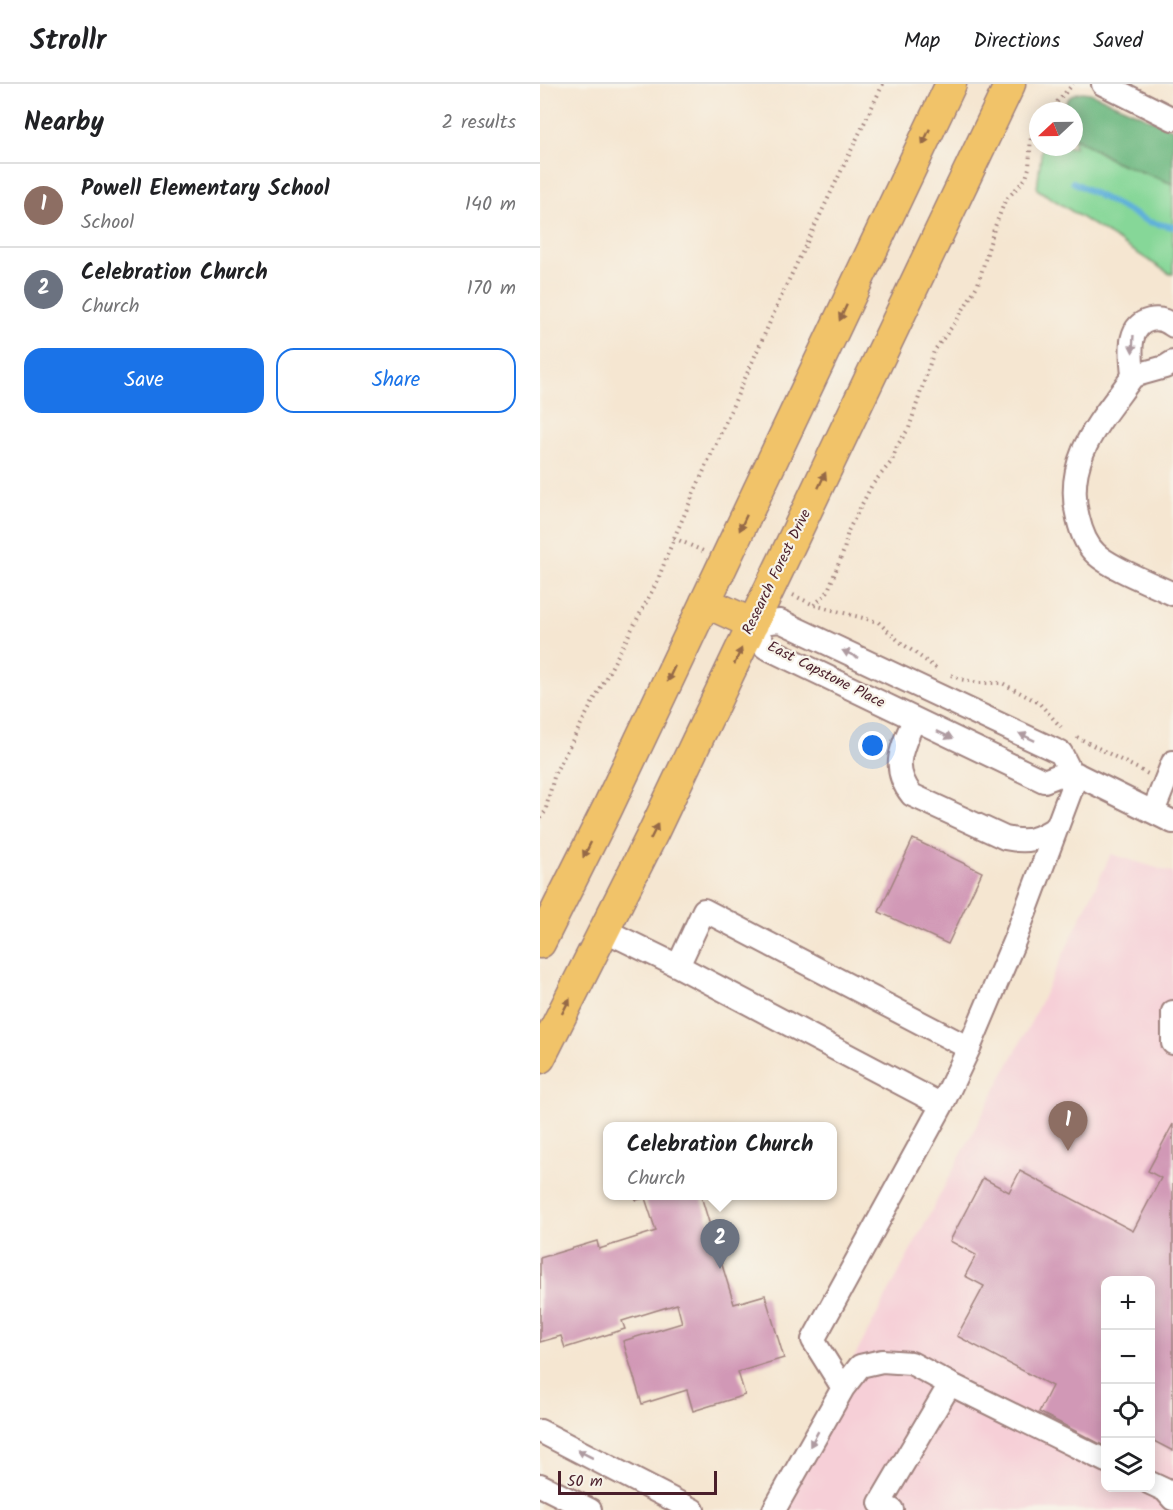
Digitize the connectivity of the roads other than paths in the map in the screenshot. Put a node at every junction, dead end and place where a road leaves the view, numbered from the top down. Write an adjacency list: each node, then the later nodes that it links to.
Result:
1 (951, 84): 9 (main road, one-way to 9)
2 (1010, 84): 10 (main road, Research Forest Drive, one-way to 2)
3 (1103, 84): 4 (street)
4 (1173, 119)
5 (1173, 326): 7 (street, one-way to 7)
6 (1173, 362): 7 (street)
7 (1134, 375): 8 (street)
8 (1173, 594)
9 (705, 602): 10 (main road); 18 (main road, one-way to 18)
10 (753, 624): 11 (street, East Capstone Place); 13 (street, East Capstone Place, one-way to 10); 17 (main road, Research Forest Drive, one-way to 10)
11 (914, 720): 13 (street, East Capstone Place, one-way to 13); 16 (street)
12 (1169, 772): 14 (street)
13 (1074, 773): 14 (street, East Capstone Place); 16 (street)
14 (1153, 812): 15 (street, East Capstone Place)
15 (1173, 822)
16 (1057, 827): 22 (street)
17 (604, 930): 19 (street); 23 (main road, Research Forest Drive, one-way to 17)
18 (540, 943)
19 (678, 966): 22 (street); 24 (street)
20 (1173, 1012): 21 (street)
21 (1173, 1043)
22 (969, 1048): 24 (street)
23 (540, 1058)
24 (942, 1104): 26 (street)
25 (950, 1384): 26 (street); 28 (street); 35 (street)
26 (843, 1388): 34 (street, one-way to 34)
27 (540, 1431): 33 (street, one-way to 27)
28 (1101, 1459)
29 (540, 1485): 32 (street)
30 (1155, 1485): 31 (street)
31 (1173, 1499)
32 (591, 1510)
33 (693, 1510)
34 (774, 1510)
35 (892, 1510)

